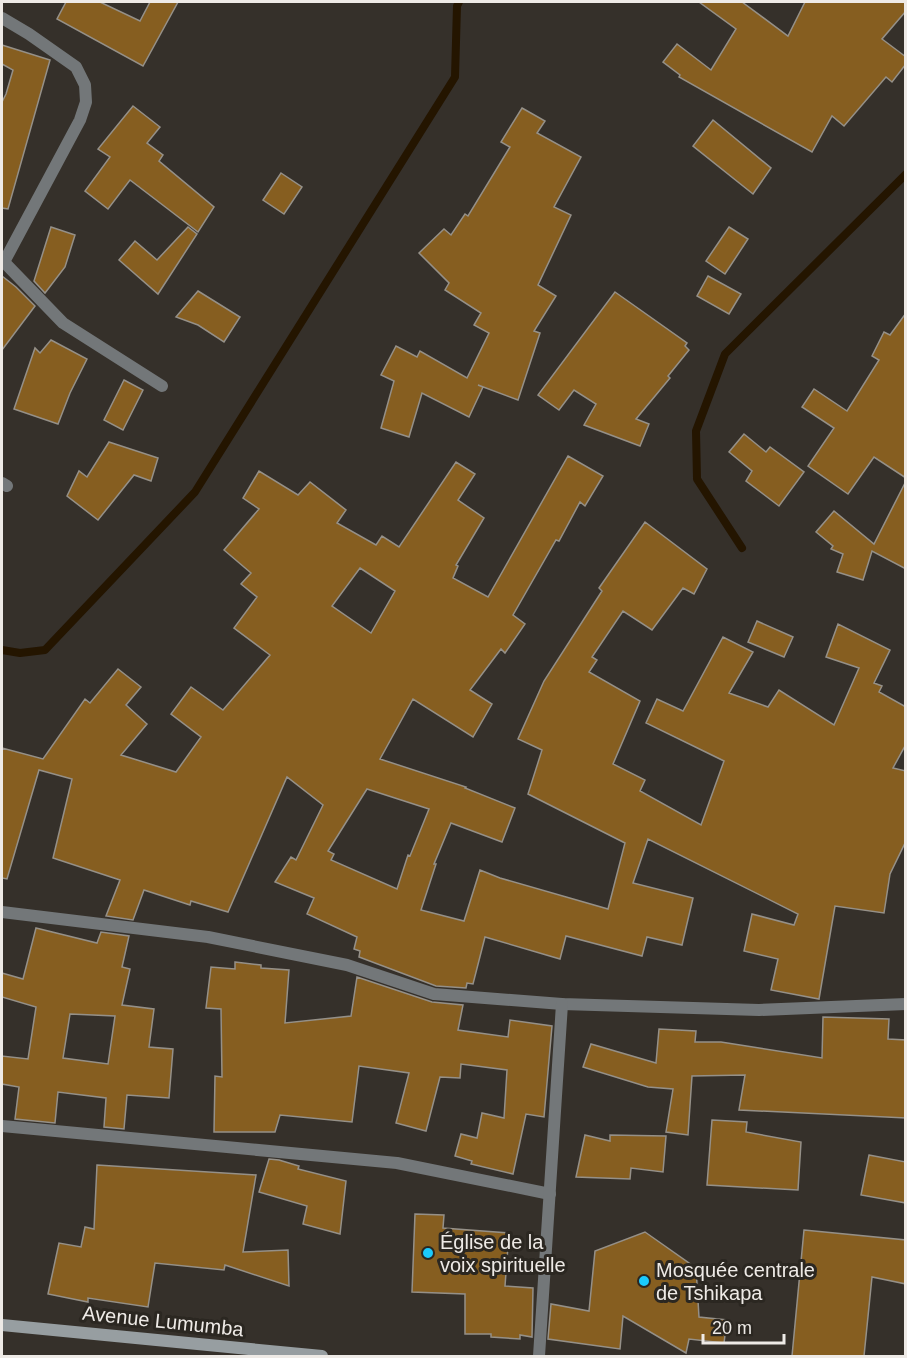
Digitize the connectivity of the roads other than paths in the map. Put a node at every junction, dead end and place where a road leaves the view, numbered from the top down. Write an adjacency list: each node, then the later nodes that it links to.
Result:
1 (2, 18): 2 (street)
2 (3, 261): 3 (street)
3 (162, 386)
4 (2, 912): 5 (street)
5 (561, 1004): 6 (street); 8 (street)
6 (906, 1004)
7 (2, 1126): 8 (street)
8 (550, 1194): 11 (street)
9 (2, 1325): 10 (main road, Avenue Lumumba)
10 (322, 1356)
11 (538, 1356)

